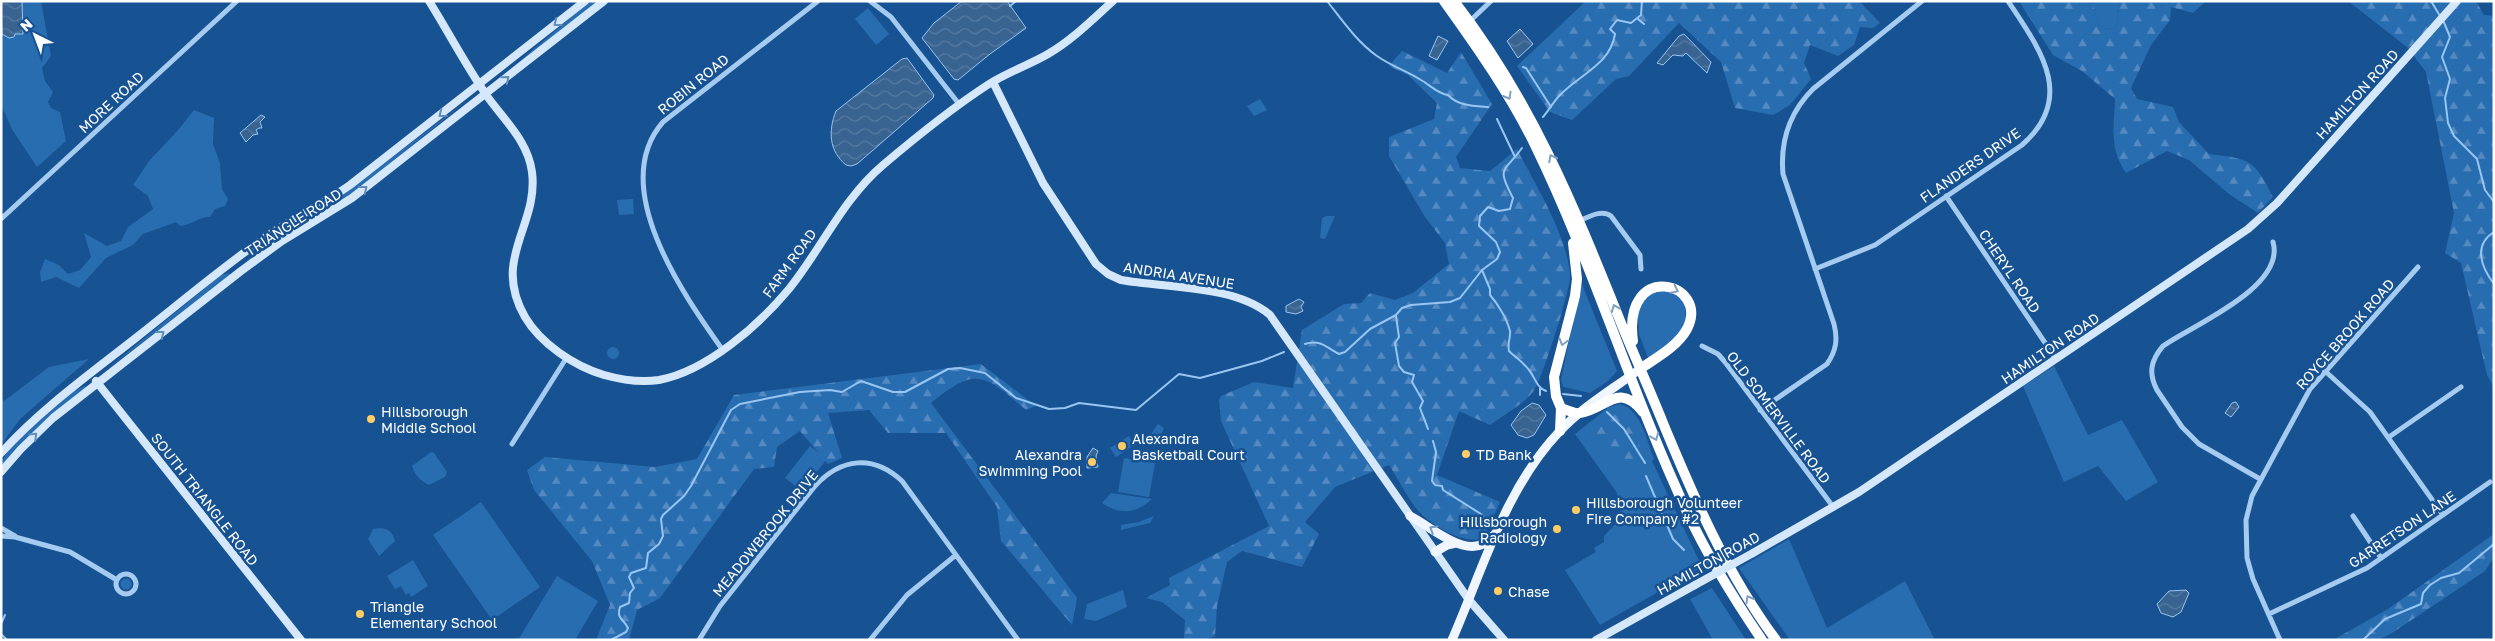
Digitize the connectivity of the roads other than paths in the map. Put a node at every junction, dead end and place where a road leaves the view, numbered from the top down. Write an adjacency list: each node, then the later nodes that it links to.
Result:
1 (237, 1): 21 (street, MORE ROAD)
2 (429, 1): 16 (street, FARM ROAD)
3 (585, 1): 16 (street, TRIANGLE ROAD, one-way to 16)
4 (604, 1): 17 (street, TRIANGLE ROAD, one-way to 4)
5 (818, 1): 29 (street, ROBIN ROAD)
6 (870, 1): 18 (street)
7 (1113, 1): 15 (street, FARM ROAD)
8 (1444, 1): 23 (highway, one-way to 23)
9 (1454, 1): 14 (highway)
10 (1491, 1): 14 (street)
11 (1922, 1): 27 (street)
12 (2008, 1): 19 (street, FLANDERS DRIVE)
13 (2457, 1): 32 (street, HAMILTON ROAD)
14 (1470, 21): 23 (highway, one-way to 14)
15 (993, 82): 18 (street, FARM ROAD); 52 (street, ANDRIA AVENUE)
16 (480, 84): 17 (street, FARM ROAD); 35 (street, TRIANGLE ROAD, one-way to 35)
17 (486, 94): 30 (street, FARM ROAD); 37 (street, TRIANGLE ROAD, one-way to 17)
18 (959, 104): 29 (street, FARM ROAD)
19 (1946, 196): 27 (street, FLANDERS DRIVE); 32 (street, CHERYL ROAD)
20 (2, 209): 21 (street)
21 (7, 214): 22 (street, MORE ROAD)
22 (1, 220)
23 (1575, 223): 26 (street); 31 (highway, one-way to 23); 36 (highway); 39 (highway, one-way to 39)
24 (2273, 242): 48 (street)
25 (2418, 266): 34 (street, ROYCE BROOK ROAD)
26 (1641, 269)
27 (1815, 269): 40 (street)
28 (1702, 346): 40 (street, OLD SOMERVILLE ROAD)
29 (722, 349): 30 (street, FARM ROAD)
30 (567, 357): 45 (street)
31 (1635, 357): 33 (highway); 33 (highway, one-way to 33)
32 (2056, 359): 50 (street, HAMILTON ROAD)
33 (1640, 369): 36 (main road); 73 (highway, one-way to 33)
34 (2325, 371): 44 (street); 48 (street, ROYCE BROOK ROAD)
35 (90, 374): 37 (street, SOUTH TRIANGLE ROAD); 46 (street, TRIANGLE ROAD)
36 (1630, 376): 41 (main road); 42 (highway)
37 (97, 383): 47 (street, TRIANGLE ROAD, one-way to 37); 65 (street, SOUTH TRIANGLE ROAD)
38 (2461, 387): 44 (street)
39 (1561, 408): 41 (highway); 43 (highway)
40 (1760, 410): 50 (street, OLD SOMERVILLE ROAD)
41 (1580, 413): 42 (highway); 43 (main road)
42 (1648, 420): 72 (highway, one-way to 72)
43 (1560, 431): 55 (main road)
44 (2389, 437): 51 (street)
45 (512, 444)
46 (1, 452)
47 (1, 472)
48 (2260, 479): 64 (street, ROYCE BROOK ROAD)
49 (2490, 482): 51 (street, GARRETSON LANE)
50 (1834, 508): 71 (street, HAMILTON ROAD, bridge)
51 (2443, 515): 61 (street, GARRETSON LANE)
52 (1410, 516): 58 (main road, one-way to 52); 59 (street, ANDRIA AVENUE)
53 (2353, 516): 61 (street)
54 (1, 528): 57 (street)
55 (1499, 528): 58 (main road); 63 (main road)
56 (1, 536): 57 (street)
57 (15, 536): 62 (street)
58 (1456, 543): 59 (main road)
59 (1435, 552): 63 (street, ANDRIA AVENUE)
60 (956, 556): 66 (street, MEADOWBROOK DRIVE); 67 (street); 68 (street, MEADOWBROOK DRIVE)
61 (2381, 558): 64 (street, GARRETSON LANE)
62 (117, 580)
63 (1469, 600): 69 (main road); 70 (street)
64 (2269, 614): 74 (street, ROYCE BROOK ROAD)
65 (301, 640)
66 (699, 640)
67 (870, 640)
68 (1018, 640)
69 (1452, 640)
70 (1504, 640)
71 (1596, 640)
72 (1762, 640)
73 (1776, 640)
74 (2280, 640)

